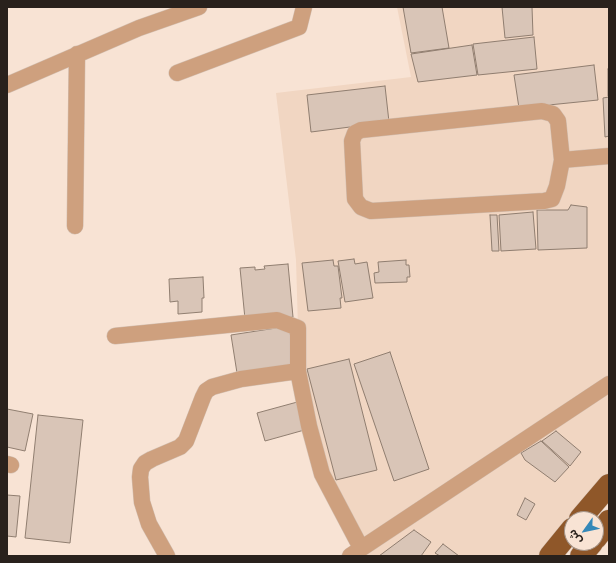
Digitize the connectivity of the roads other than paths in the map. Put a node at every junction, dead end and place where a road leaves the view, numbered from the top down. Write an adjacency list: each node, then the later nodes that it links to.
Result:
1 (199, 7): 3 (street)
2 (304, 7): 4 (street)
3 (77, 54): 5 (street); 8 (street)
4 (177, 73)
5 (7, 85)
6 (609, 156): 7 (street)
7 (562, 160): 7 (street)
8 (75, 226)
9 (115, 336): 10 (street)
10 (298, 371): 15 (street); 16 (street)
11 (609, 384): 15 (street)
12 (609, 485): 13 (highway)
13 (587, 511)
14 (564, 539): 17 (highway)
15 (356, 552)
16 (167, 556)
17 (550, 556)

